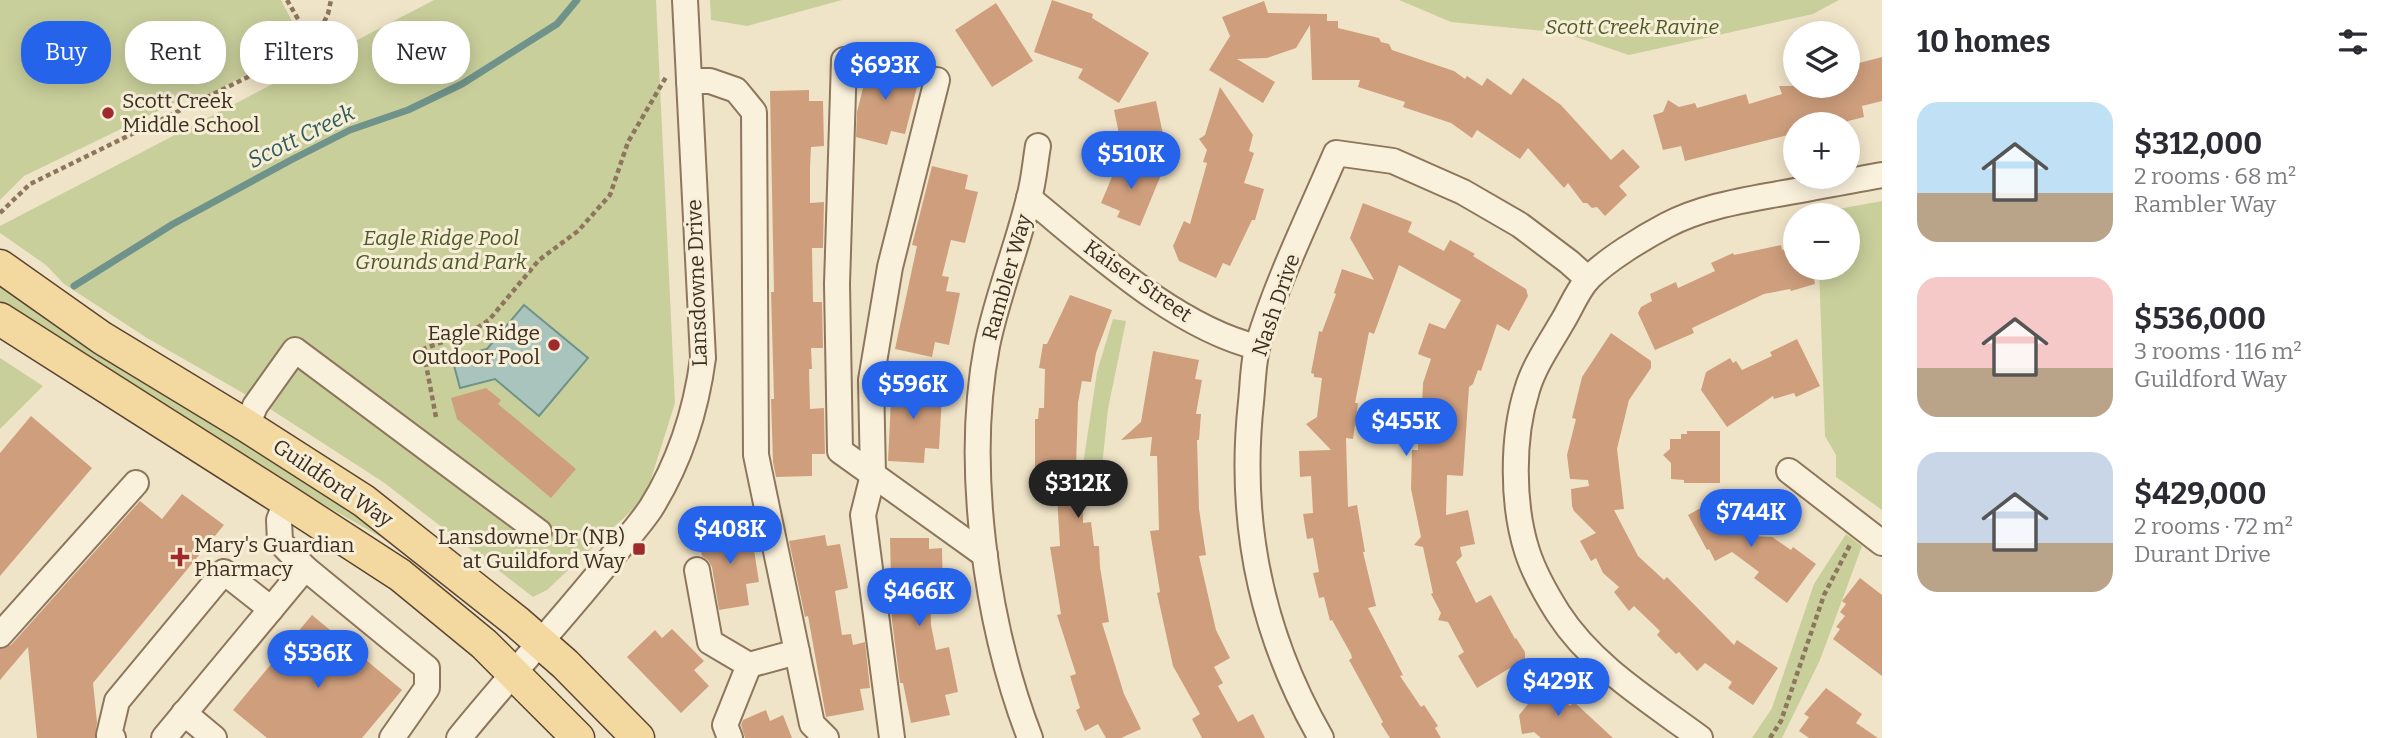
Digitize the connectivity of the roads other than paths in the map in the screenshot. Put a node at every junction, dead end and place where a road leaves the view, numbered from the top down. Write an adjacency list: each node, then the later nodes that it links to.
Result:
1 (685, 0): 3 (street, Lansdowne Drive)
2 (844, 60): 14 (street)
3 (679, 77): 24 (street, Lansdowne Drive); 25 (street)
4 (937, 80): 14 (street)
5 (1038, 146): 7 (street, Rambler Way)
6 (1882, 175): 9 (street)
7 (1030, 198): 11 (street, Kaiser Street); 19 (street, Rambler Way)
8 (0, 266): 12 (main road, Guildford Way)
9 (1588, 279): 11 (street, Nash Drive); 42 (street)
10 (0, 319): 16 (main road, Guildford Way)
11 (1257, 347): 41 (street, Nash Drive)
12 (247, 426): 17 (street); 24 (main road, Guildford Way)
13 (1789, 471): 18 (street)
14 (873, 475): 19 (street); 39 (street)
15 (136, 483): 23 (street)
16 (286, 500): 20 (street); 27 (main road, Guildford Way)
17 (539, 532)
18 (1882, 543)
19 (985, 555): 40 (street, Rambler Way)
20 (304, 568): 22 (street); 32 (street)
21 (698, 570): 26 (street)
22 (271, 609): 28 (street); 29 (street)
23 (0, 635)
24 (541, 643): 27 (street, Lansdowne Drive); 35 (main road, Guildford Way)
25 (797, 653): 26 (street); 37 (street)
26 (750, 665): 36 (street)
27 (514, 673): 33 (street, Lansdowne Drive); 34 (main road, Guildford Way)
28 (184, 713): 30 (street); 31 (street)
29 (113, 738)
30 (164, 738)
31 (214, 738)
32 (392, 738)
33 (459, 738)
34 (578, 738)
35 (638, 738)
36 (730, 738)
37 (826, 738)
38 (886, 738): 39 (street)
39 (891, 738)
40 (1030, 738)
41 (1321, 738)
42 (1700, 738)

